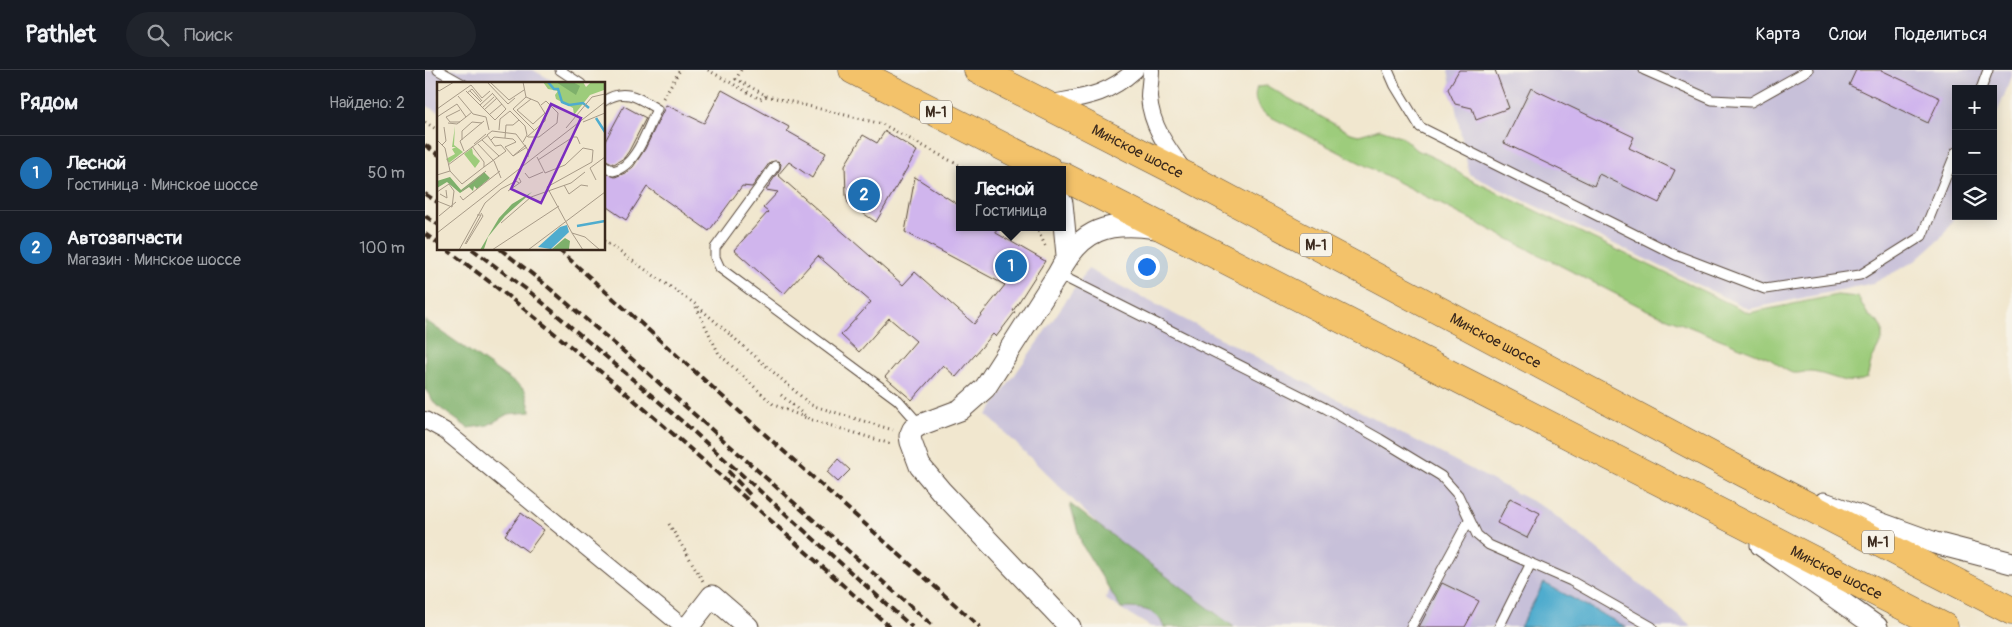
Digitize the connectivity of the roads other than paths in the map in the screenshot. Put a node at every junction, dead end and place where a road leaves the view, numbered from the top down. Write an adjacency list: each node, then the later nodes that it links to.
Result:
1 (438, 70): 11 (lane)
2 (560, 70): 12 (lane)
3 (853, 70): 16 (highway, М-1)
4 (978, 70): 15 (highway, Минское шоссе / М-1)
5 (1135, 70): 15 (street)
6 (1151, 70): 20 (street)
7 (1388, 70): 17 (lane)
8 (1644, 70): 9 (lane)
9 (1808, 70)
10 (1988, 70): 13 (lane)
11 (459, 82)
12 (578, 82)
13 (1982, 85)
14 (605, 101): 18 (lane)
15 (1045, 104): 20 (highway, Минское шоссе / М-1)
16 (1027, 162)
17 (1952, 162)
18 (605, 166)
19 (775, 166): 26 (lane)
20 (1188, 177): 27 (highway, Минское шоссе / М-1)
21 (1066, 178): 22 (highway, Минское шоссе)
22 (1169, 230): 24 (street); 28 (highway, Минское шоссе)
23 (1062, 231): 24 (street)
24 (1063, 265): 26 (street); 29 (lane)
25 (425, 420): 33 (street)
26 (908, 437): 36 (street)
27 (1744, 473): 31 (street); 32 (highway, Минское шоссе / М-1)
28 (1713, 511): 40 (street); 41 (highway, Минское шоссе)
29 (1469, 520): 30 (lane); 37 (lane)
30 (1531, 563): 38 (lane); 39 (lane)
31 (2012, 563)
32 (2012, 611)
33 (683, 627)
34 (688, 627): 35 (street)
35 (748, 627)
36 (1070, 627)
37 (1411, 627)
38 (1499, 627)
39 (1651, 627)
40 (1877, 627)
41 (1944, 627)

